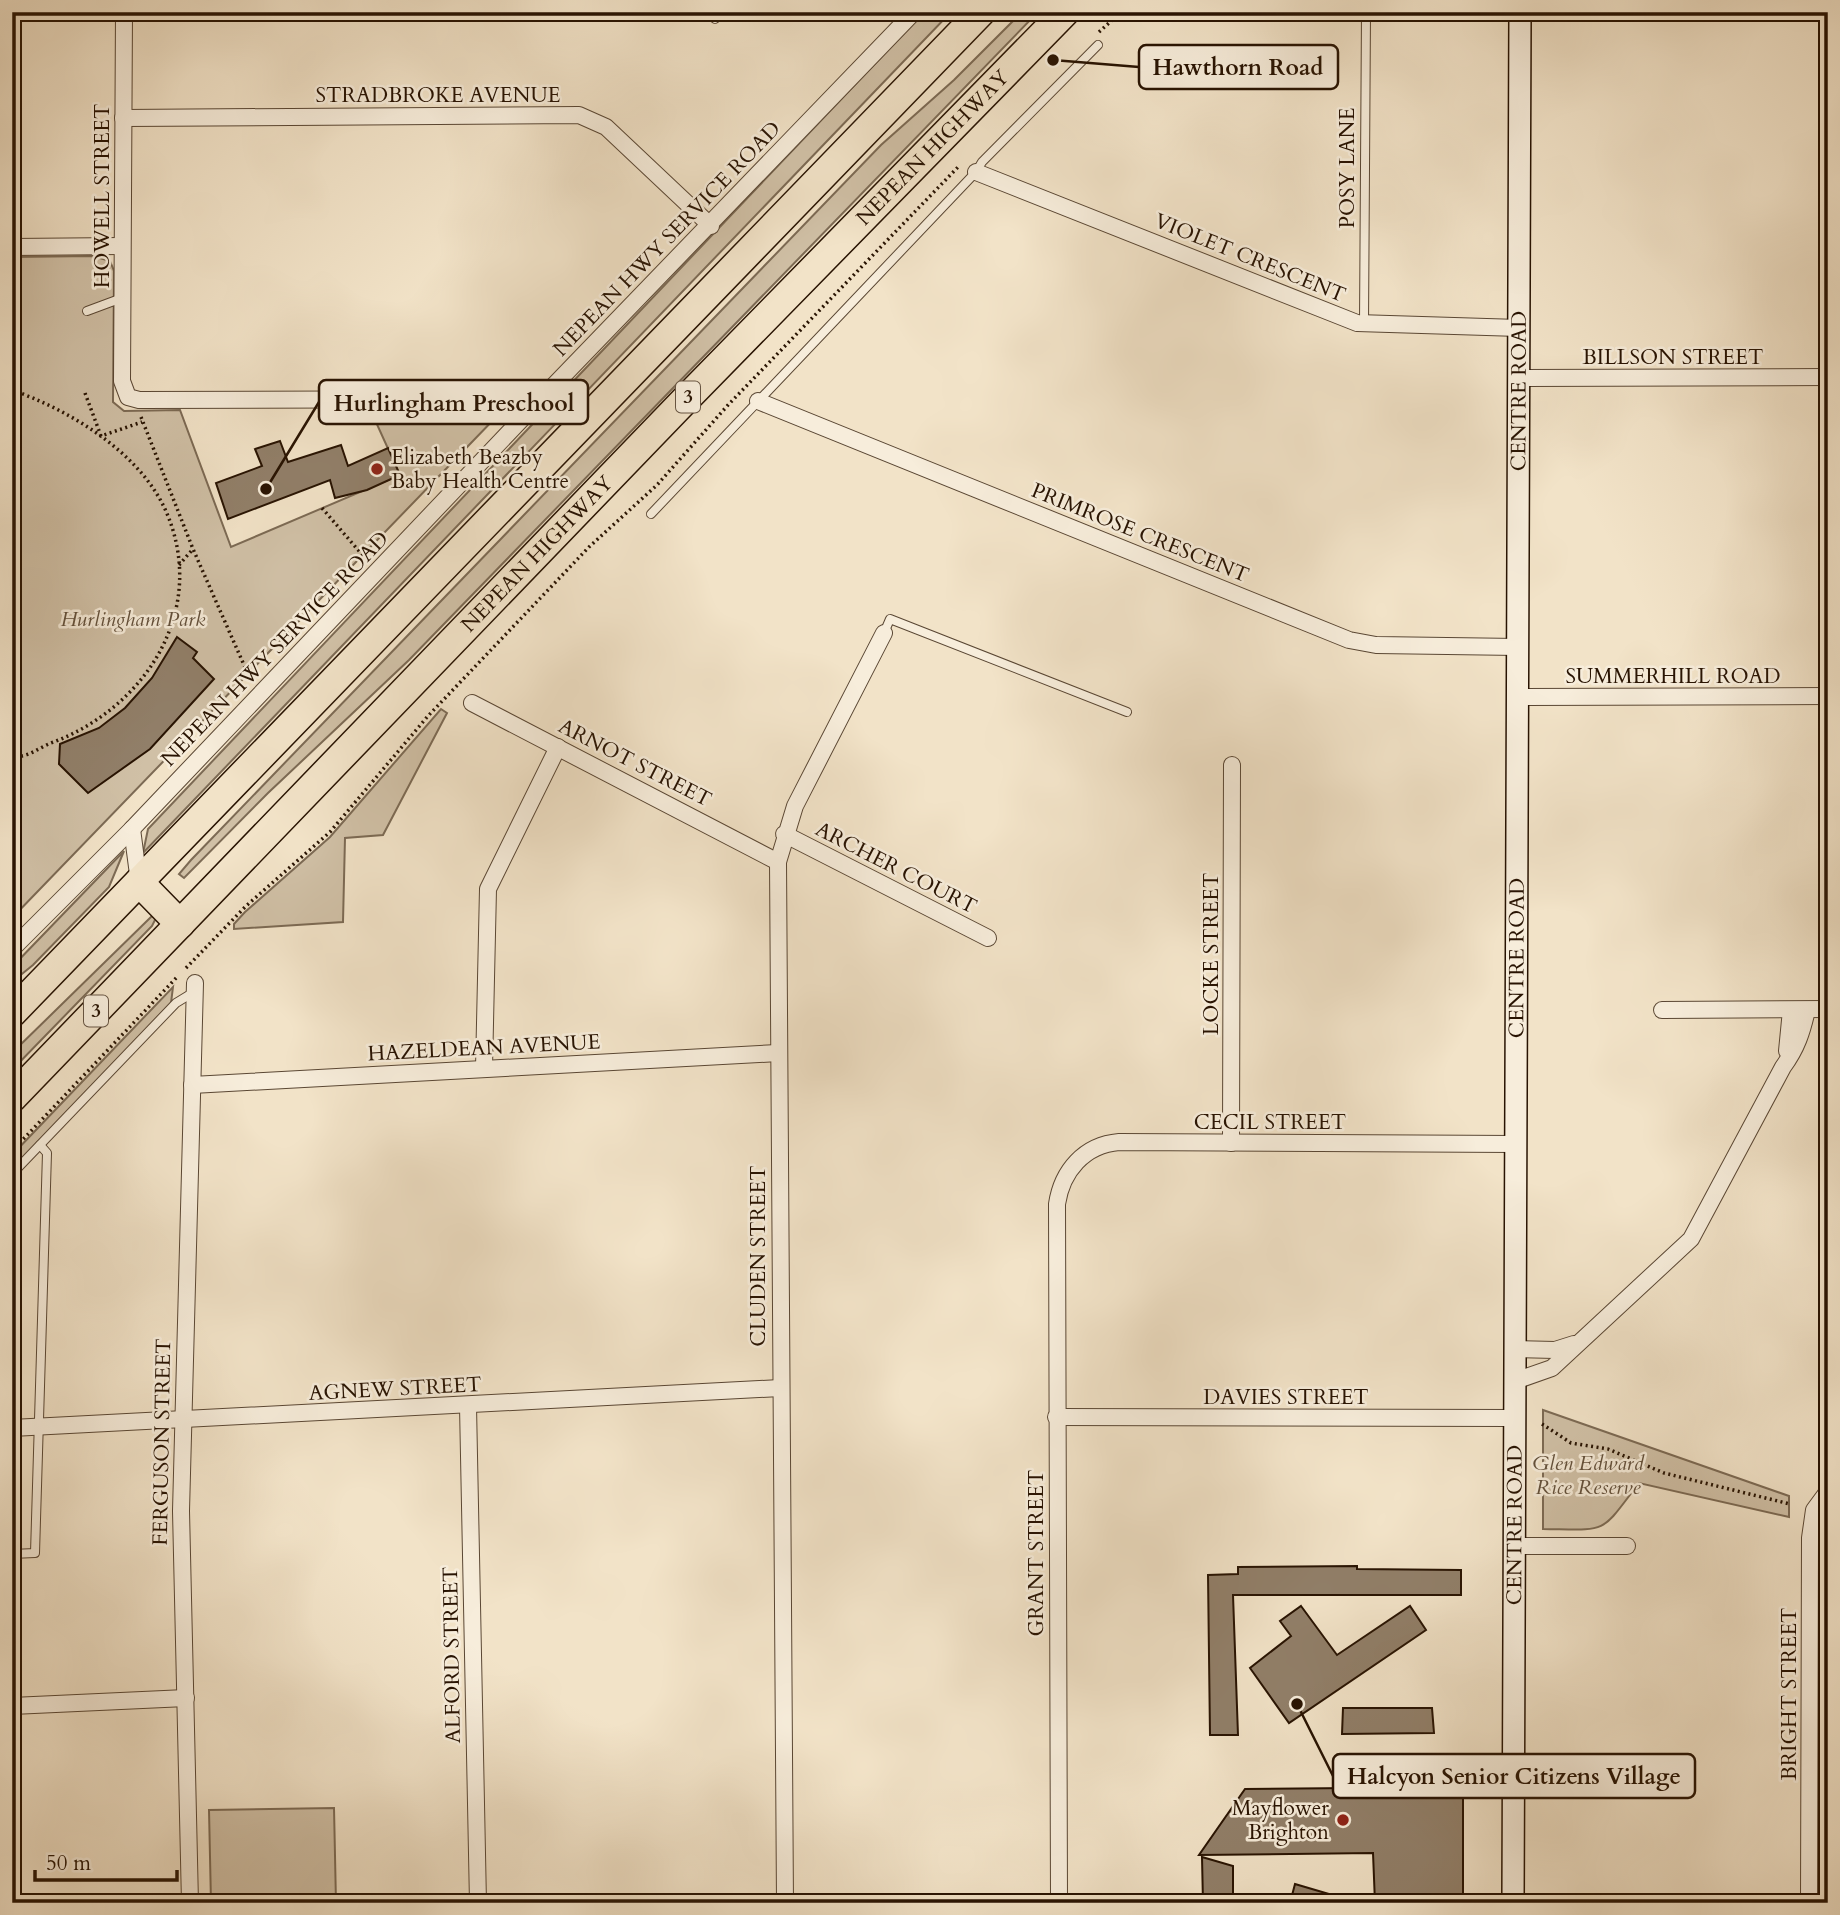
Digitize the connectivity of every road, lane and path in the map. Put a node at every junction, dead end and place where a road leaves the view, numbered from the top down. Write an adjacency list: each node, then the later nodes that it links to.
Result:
1 (124, 12): 9 (street, HOWELL STREET)
2 (914, 12): 11 (street, NEPEAN HWY SERVICE ROAD)
3 (981, 12): 45 (highway)
4 (1121, 12): 8 (path)
5 (1366, 12): 16 (lane, POSY LANE)
6 (1520, 12): 17 (main road, CENTRE ROAD)
7 (1064, 13): 46 (highway, NEPEAN HIGHWAY / 3)
8 (1095, 42): 10 (lane)
9 (124, 118): 11 (street, STRADBROKE AVENUE); 12 (street, HOWELL STREET)
10 (969, 167): 16 (street, VIOLET CRESCENT); 23 (lane); 61 (path)
11 (711, 226): 24 (street, NEPEAN HWY SERVICE ROAD)
12 (122, 246): 13 (street); 14 (street, HOWELL STREET)
13 (12, 247)
14 (122, 298): 15 (lane); 22 (street, HOWELL STREET)
15 (87, 311)
16 (1364, 324): 17 (street, VIOLET CRESCENT)
17 (1519, 328): 19 (main road, CENTRE ROAD)
18 (1825, 374): 19 (street, BILLSON STREET)
19 (1519, 378): 33 (main road, CENTRE ROAD)
20 (12, 390): 26 (path)
21 (85, 393): 26 (path)
22 (139, 400): 24 (street); 25 (path)
23 (758, 401): 28 (lane); 33 (street, PRIMROSE CRESCENT)
24 (535, 405): 35 (street, NEPEAN HWY SERVICE ROAD)
25 (142, 422): 26 (path); 29 (path)
26 (101, 436): 31 (path)
27 (322, 508): 30 (path)
28 (651, 514)
29 (193, 549): 31 (path); 35 (path)
30 (365, 558)
31 (179, 565): 40 (path)
32 (884, 633): 38 (lane); 43 (street, CLUDEN STREET)
33 (1518, 647): 36 (main road, CENTRE ROAD)
34 (1828, 696): 36 (street, SUMMERHILL ROAD)
35 (258, 697): 42 (street, NEPEAN HWY SERVICE ROAD)
36 (1518, 697): 59 (main road, CENTRE ROAD)
37 (472, 703): 39 (street, ARNOT STREET)
38 (1127, 712)
39 (558, 747): 44 (street, ARNOT STREET); 55 (street)
40 (12, 755)
41 (1232, 765): 58 (street, LOCKE STREET)
42 (132, 829): 45 (street); 48 (street, NEPEAN HWY SERVICE ROAD)
43 (784, 834): 44 (street, CLUDEN STREET); 47 (street, ARCHER COURT)
44 (778, 862): 54 (street, CLUDEN STREET)
45 (139, 882): 46 (highway); 50 (highway)
46 (180, 924): 57 (highway, NEPEAN HIGHWAY / 3)
47 (988, 938)
48 (12, 949)
49 (194, 987): 56 (street, FERGUSON STREET); 60 (lane)
50 (18, 1001)
51 (1828, 1009): 53 (street)
52 (1662, 1010): 53 (street)
53 (1799, 1010): 64 (street)
54 (778, 1053): 55 (street, HAZELDEAN AVENUE); 67 (street, CLUDEN STREET)
55 (484, 1068): 56 (street, HAZELDEAN AVENUE)
56 (192, 1084): 71 (street, FERGUSON STREET)
57 (12, 1098)
58 (1231, 1143): 59 (street, CECIL STREET); 63 (street, CECIL STREET)
59 (1516, 1144): 65 (main road, CENTRE ROAD)
60 (40, 1145): 62 (lane); 73 (lane)
61 (12, 1151)
62 (12, 1174)
63 (1057, 1204): 69 (street, GRANT STREET)
64 (1576, 1343): 65 (street); 66 (street)
65 (1515, 1349): 66 (main road, CENTRE ROAD)
66 (1515, 1381): 70 (main road, CENTRE ROAD)
67 (780, 1388): 68 (street, AGNEW STREET); 84 (street, CLUDEN STREET)
68 (468, 1406): 71 (street, AGNEW STREET); 83 (street, ALFORD STREET)
69 (1056, 1418): 70 (street, DAVIES STREET); 85 (street, GRANT STREET)
70 (1515, 1418): 77 (main road, CENTRE ROAD)
71 (183, 1420): 73 (street, AGNEW STREET); 80 (street, FERGUSON STREET)
72 (1542, 1424): 76 (path)
73 (39, 1427): 74 (street, AGNEW STREET); 79 (lane)
74 (12, 1428)
75 (1828, 1491): 87 (street, BRIGHT STREET)
76 (1790, 1504)
77 (1514, 1546): 78 (street); 86 (main road, CENTRE ROAD)
78 (1627, 1546)
79 (12, 1554)
80 (186, 1698): 81 (street); 82 (street, FERGUSON STREET)
81 (12, 1706)
82 (190, 1903)
83 (478, 1903)
84 (785, 1903)
85 (1059, 1903)
86 (1513, 1903)
87 (1809, 1903)

